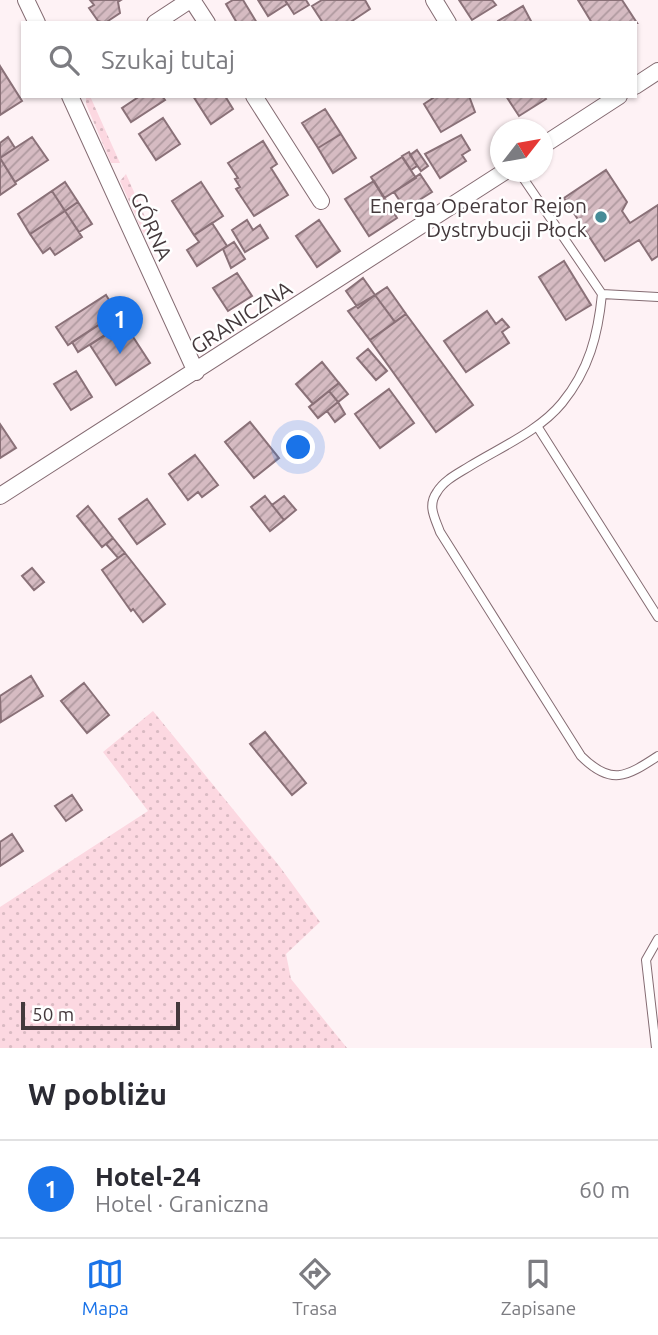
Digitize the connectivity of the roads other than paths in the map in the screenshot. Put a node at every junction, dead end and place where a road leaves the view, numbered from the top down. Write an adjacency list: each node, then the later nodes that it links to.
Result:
1 (26, 0): 4 (street)
2 (191, 0): 5 (street); 6 (street)
3 (434, 0): 7 (street)
4 (36, 21)
5 (158, 21)
6 (205, 21)
7 (447, 21)
8 (658, 71): 9 (street)
9 (637, 85)
10 (71, 98): 19 (street, GÓRNA)
11 (255, 98): 16 (street)
12 (616, 98): 13 (street)
13 (553, 139)
14 (490, 181): 19 (street, GRANICZNA)
15 (526, 182): 17 (lane)
16 (321, 201)
17 (602, 295): 18 (lane); 20 (lane)
18 (658, 296)
19 (196, 372): 21 (street, GRANICZNA)
20 (537, 426): 22 (lane); 23 (lane)
21 (0, 496)
22 (658, 617)
23 (658, 757)
24 (658, 939): 25 (lane)
25 (656, 1048)

